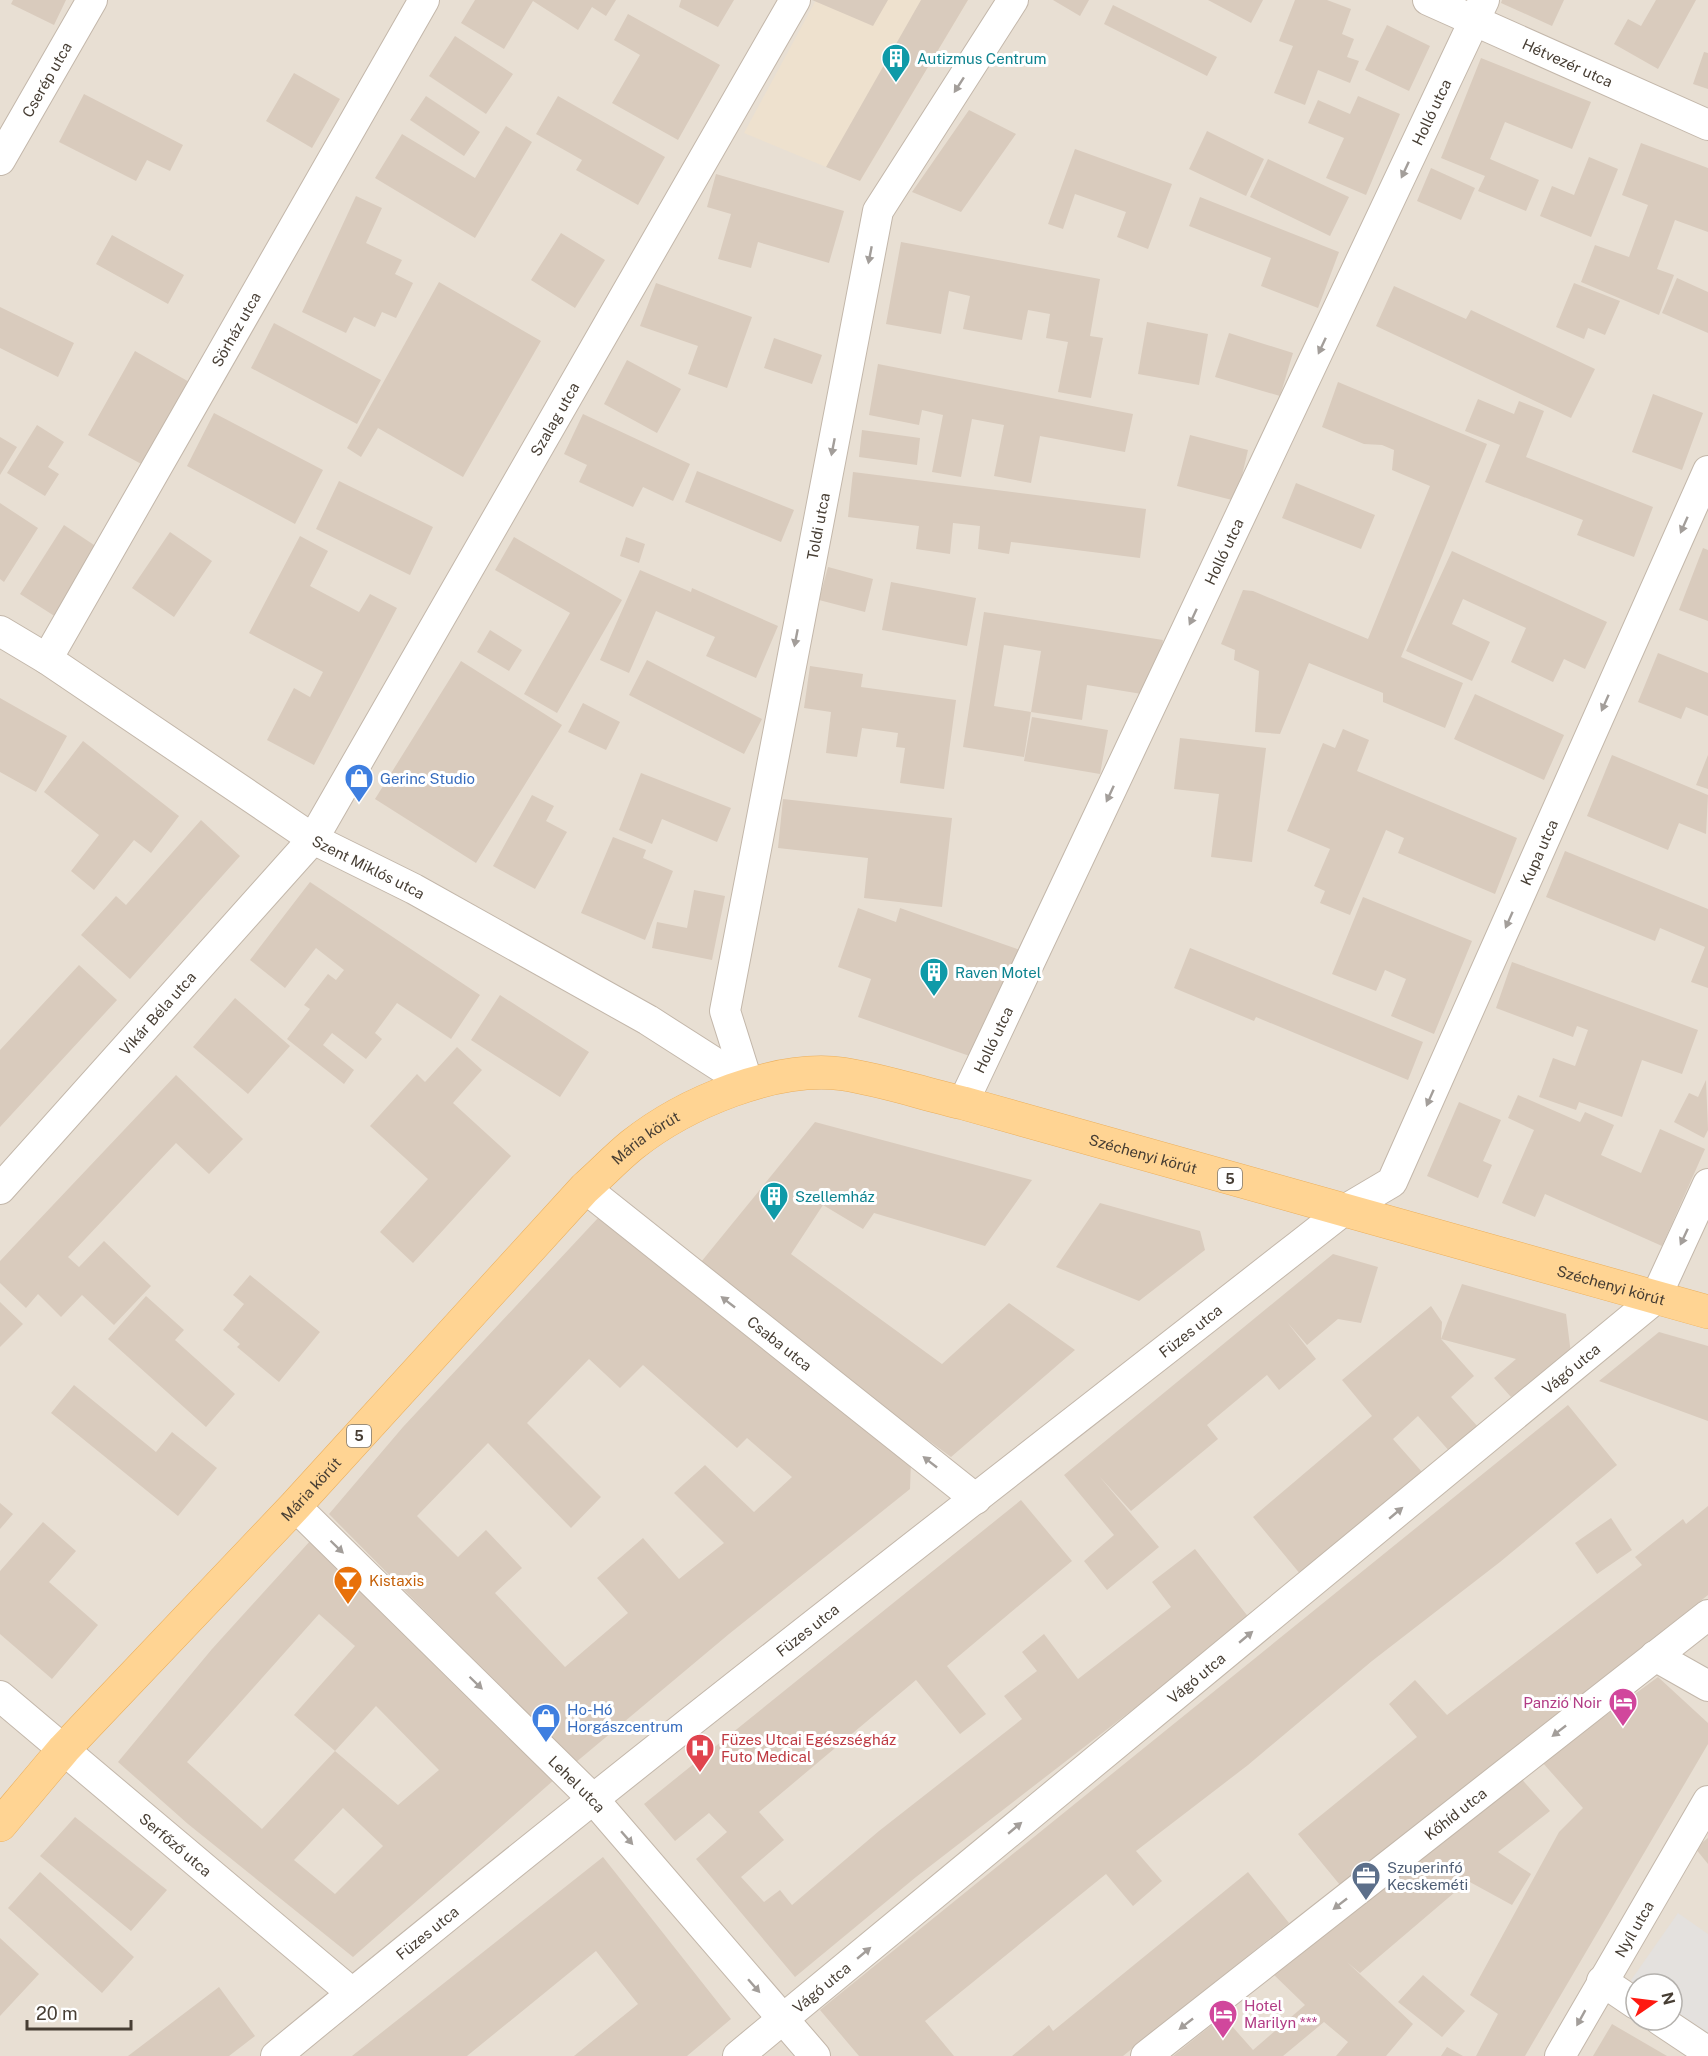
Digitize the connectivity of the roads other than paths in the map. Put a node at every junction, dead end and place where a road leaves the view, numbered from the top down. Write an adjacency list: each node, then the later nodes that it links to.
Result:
1 (92, 0): 8 (street, Cserép utca)
2 (424, 0): 11 (street, Sörház utca)
3 (795, 0): 12 (street, Szalag utca)
4 (1013, 0): 13 (street, Toldi utca, one-way to 13)
5 (1428, 0): 6 (street, Hétvezér utca)
6 (1480, 11): 7 (street, Hétvezér utca); 14 (street, Holló utca, one-way to 14)
7 (1708, 125)
8 (0, 160)
9 (1708, 471): 18 (street, Kupa utca, one-way to 18)
10 (0, 631): 11 (street, Szent Miklós utca)
11 (47, 659): 12 (street, Szent Miklós utca)
12 (313, 839): 13 (street, Szent Miklós utca); 17 (street, Vikár Béla utca)
13 (748, 1084): 14 (main road, Széchenyi körút / 5); 16 (main road, Mária körút / 5)
14 (963, 1103): 18 (main road, Széchenyi körút / 5)
15 (1708, 1184): 19 (street, one-way to 19)
16 (585, 1188): 21 (street, Csaba utca, one-way to 16); 22 (main road, Mária körút / 5)
17 (0, 1189)
18 (1343, 1211): 19 (main road, Széchenyi körút / 5); 21 (street, Füzes utca)
19 (1655, 1299): 20 (main road, Széchenyi körút / 5); 34 (street, Vágó utca, one-way to 19)
20 (1708, 1312)
21 (976, 1499): 28 (street, Füzes utca)
22 (295, 1506): 27 (main road, Mária körút / 5); 28 (street, Lehel utca, one-way to 28)
23 (1708, 1614): 24 (street, Kőhíd utca)
24 (1655, 1656): 25 (street); 40 (street, Kőhíd utca, one-way to 40)
25 (1708, 1686)
26 (0, 1696): 27 (street, Serfőző utca)
27 (64, 1749): 30 (main road, Mária körút / 5); 32 (street, Serfőző utca)
28 (594, 1800): 32 (street, Füzes utca); 34 (street, Lehel utca, one-way to 34)
29 (1708, 1801): 31 (street, Nyíl utca)
30 (0, 1825)
31 (1602, 1981): 33 (street); 41 (street, Nyíl utca, one-way to 41)
32 (352, 1993): 37 (street, Füzes utca)
33 (1624, 1996)
34 (783, 2020): 38 (street, Vágó utca); 39 (street, Lehel utca)
35 (1678, 2032): 36 (street)
36 (1708, 2052)
37 (276, 2056)
38 (738, 2056)
39 (814, 2056)
40 (1146, 2056)
41 (1560, 2056)

